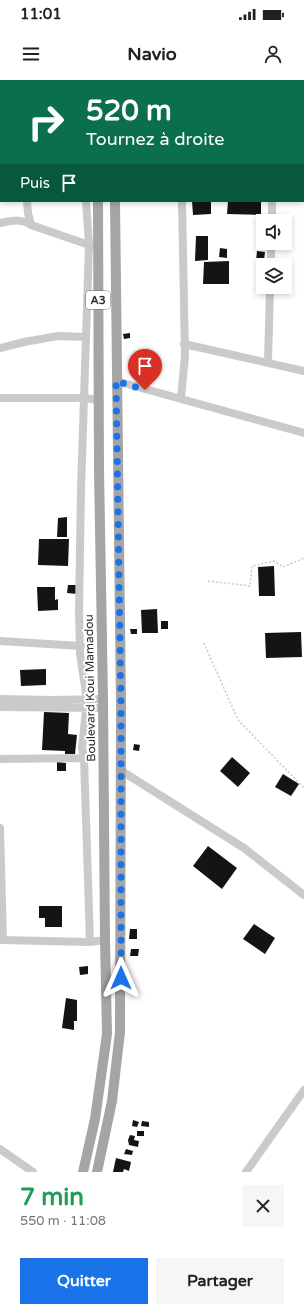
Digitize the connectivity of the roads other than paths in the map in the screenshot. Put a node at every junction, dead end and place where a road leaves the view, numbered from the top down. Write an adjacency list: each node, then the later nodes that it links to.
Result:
1 (27, 202): 9 (street)
2 (86, 202): 10 (street)
3 (98, 202): 10 (main road, Boulevard Koui Mamadou / A3)
4 (114, 202): 18 (main road, A3)
5 (182, 202): 13 (street)
6 (272, 202): 7 (street)
7 (272, 214)
8 (0, 224): 9 (street)
9 (31, 226): 10 (street)
10 (94, 247): 12 (street); 17 (main road, Boulevard Koui Mamadou / A3)
11 (270, 294): 15 (street)
12 (86, 337): 14 (street); 20 (street)
13 (184, 344): 15 (street); 21 (street)
14 (0, 348)
15 (268, 362): 16 (street)
16 (304, 372)
17 (98, 379): 18 (main road); 22 (main road, Boulevard Koui Mamadou / A3)
18 (116, 381): 21 (street); 32 (main road, A3)
19 (0, 398): 20 (street)
20 (85, 398): 22 (street); 25 (street)
21 (180, 398): 23 (street)
22 (98, 400): 27 (main road, Boulevard Koui Mamadou / A3)
23 (304, 433)
24 (0, 640): 25 (street)
25 (80, 646): 28 (street)
26 (0, 699): 28 (street)
27 (103, 703): 28 (street); 37 (main road, Boulevard Koui Mamadou / A3)
28 (86, 704): 29 (street); 30 (street)
29 (0, 707)
30 (84, 758): 31 (street); 38 (street)
31 (0, 759)
32 (120, 770): 35 (street); 43 (main road, A3)
33 (0, 828): 34 (street)
34 (0, 863): 36 (street)
35 (304, 895)
36 (1, 940): 38 (street)
37 (105, 940): 38 (street); 42 (main road, Boulevard Koui Mamadou / A3)
38 (90, 942)
39 (304, 1090): 44 (street)
40 (0, 1148): 41 (street)
41 (33, 1172)
42 (83, 1172)
43 (97, 1172)
44 (246, 1172)

